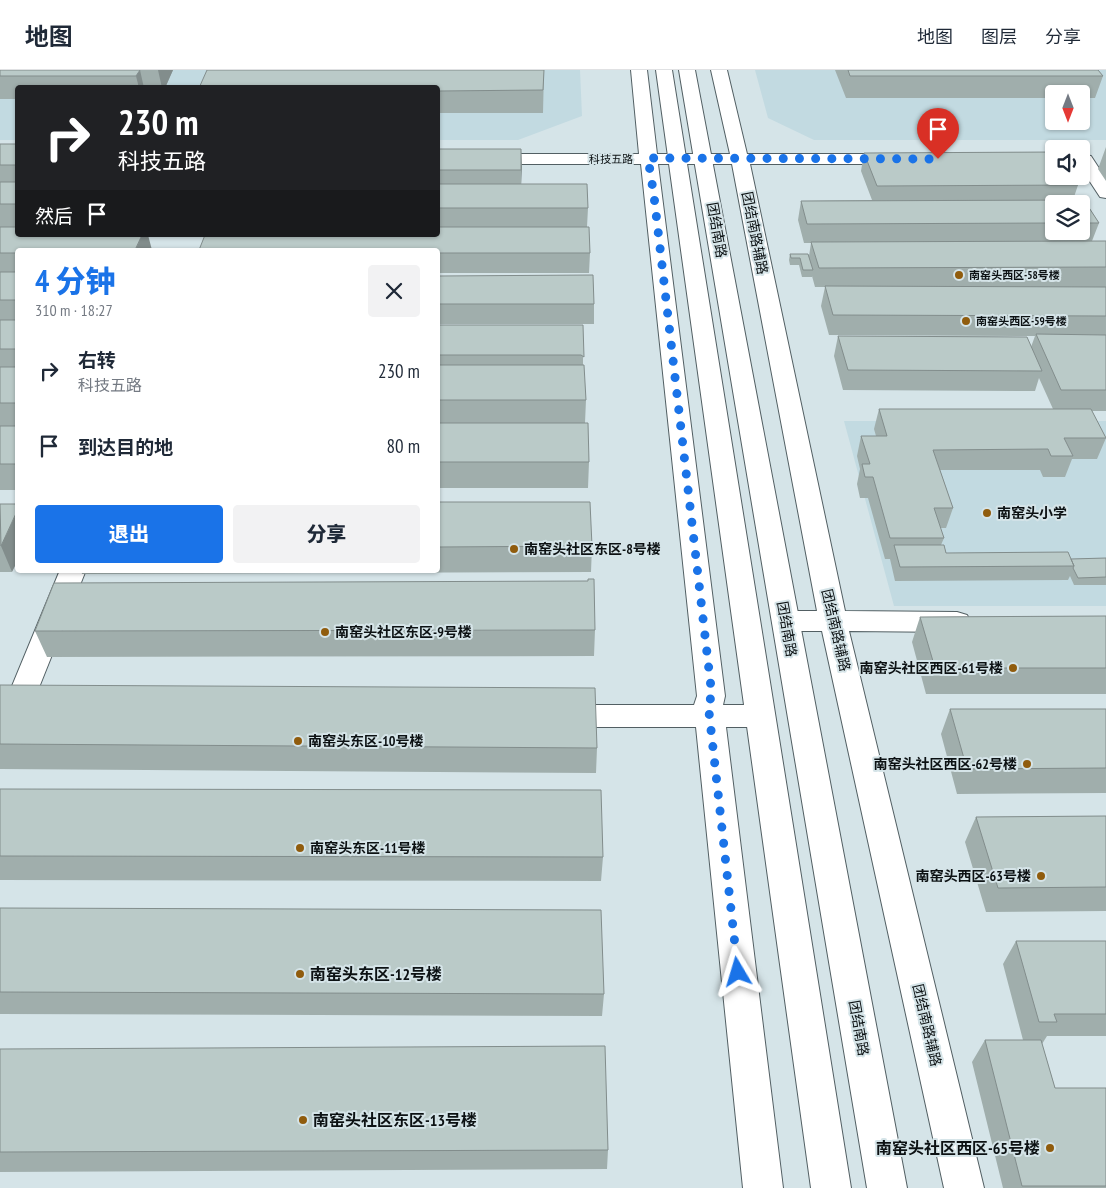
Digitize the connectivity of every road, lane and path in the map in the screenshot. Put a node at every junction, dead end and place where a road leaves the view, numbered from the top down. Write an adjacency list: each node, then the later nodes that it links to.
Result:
1 (639, 70): 5 (street)
2 (664, 70): 6 (street, 团结南路)
3 (687, 70): 6 (street, 团结南路)
4 (719, 70): 8 (street, 团结南路辅路)
5 (648, 158): 6 (street, 科技五路); 7 (street, 科技五路); 19 (street)
6 (691, 158): 8 (street, 科技五路); 15 (street, 团结南路); 20 (street, 团结南路)
7 (440, 159)
8 (740, 159): 9 (street, 科技五路); 16 (street, 团结南路辅路)
9 (919, 159)
10 (1090, 160): 11 (street)
11 (1106, 160)
12 (1090, 170): 13 (street)
13 (1106, 193)
14 (71, 573): 21 (street)
15 (786, 621): 16 (street); 25 (street, 团结南路)
16 (833, 621): 17 (street); 26 (street, 团结南路辅路)
17 (979, 622)
18 (530, 716): 19 (street)
19 (709, 716): 20 (street); 23 (street)
20 (760, 716): 24 (street, 团结南路)
21 (7, 717): 22 (street)
22 (44, 717)
23 (763, 1188)
24 (831, 1188)
25 (887, 1188)
26 (964, 1188)

